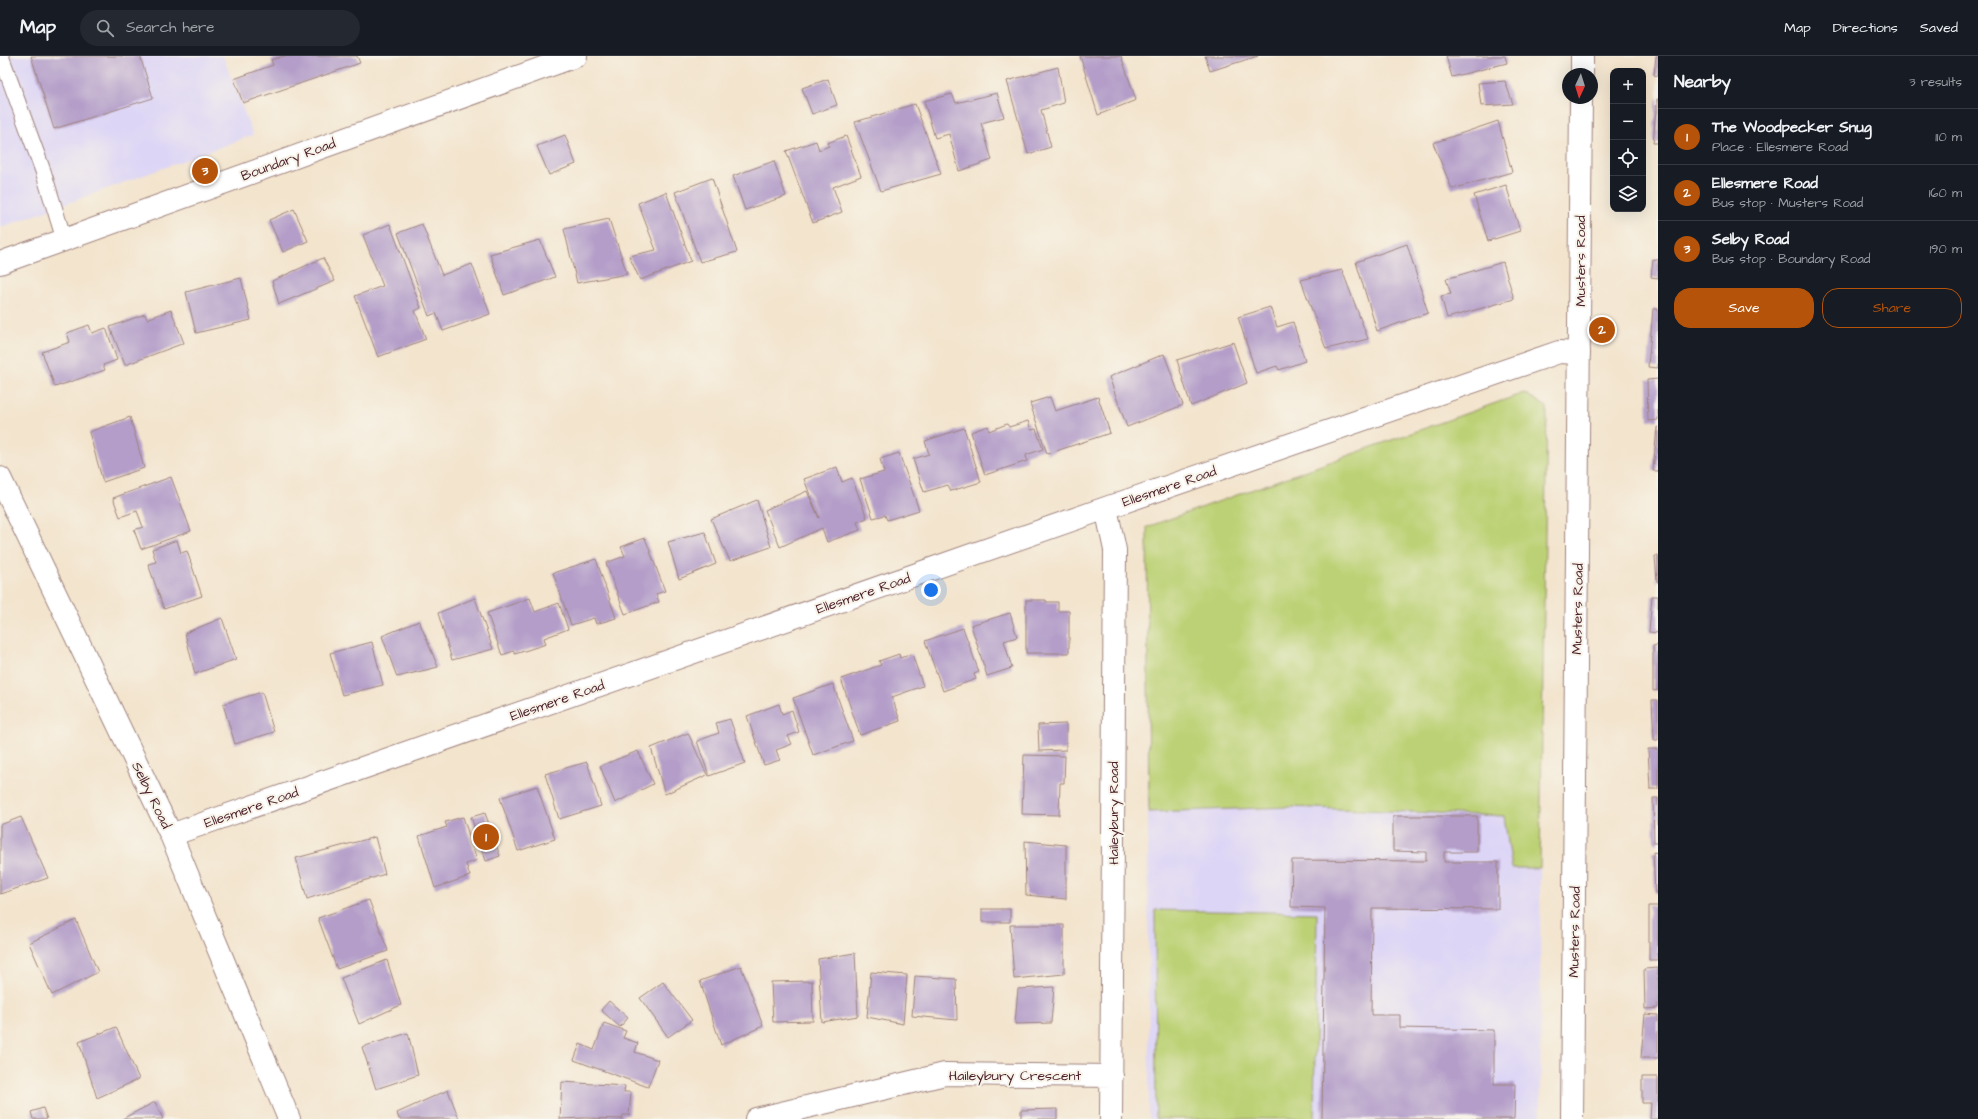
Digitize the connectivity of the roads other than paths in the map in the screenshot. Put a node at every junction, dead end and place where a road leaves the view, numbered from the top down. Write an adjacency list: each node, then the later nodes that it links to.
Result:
1 (1, 56): 6 (lane)
2 (576, 56): 6 (street, Boundary Road)
3 (1582, 56): 4 (street)
4 (1582, 68)
5 (1581, 104): 8 (street, Musters Road)
6 (64, 239): 7 (street, Boundary Road)
7 (0, 263)
8 (1579, 353): 10 (street, Ellesmere Road); 16 (street, Musters Road)
9 (0, 478): 11 (street, Selby Road)
10 (1106, 508): 11 (street, Ellesmere Road); 12 (street, Haileybury Road)
11 (171, 835): 13 (street, Selby Road)
12 (1112, 1076): 14 (street, Haileybury Crescent); 15 (street, Haileybury Road)
13 (289, 1119)
14 (756, 1119)
15 (1111, 1119)
16 (1572, 1119)

